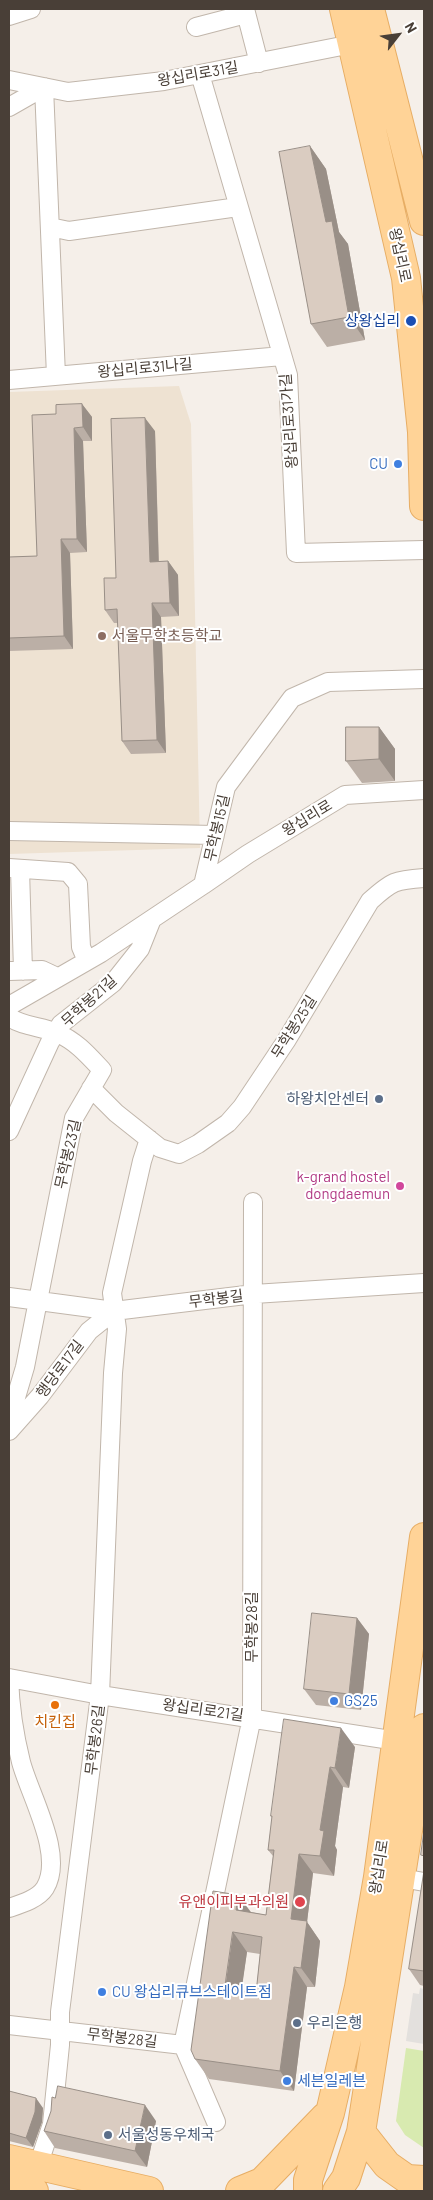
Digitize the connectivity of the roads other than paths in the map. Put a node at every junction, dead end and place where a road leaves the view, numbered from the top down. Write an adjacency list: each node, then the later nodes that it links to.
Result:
1 (31, 9): 5 (street)
2 (344, 9): 7 (main road, 왕십리로)
3 (370, 9): 14 (main road, 왕십리로)
4 (246, 11): 6 (street); 8 (street)
5 (9, 16)
6 (196, 27)
7 (352, 44): 8 (street, 왕십리로31길); 18 (main road, 왕십리로)
8 (259, 63): 9 (street, 왕십리로31길)
9 (200, 74): 11 (street, 왕십리로31길); 13 (street, 왕십리로31가길)
10 (9, 80): 11 (street, 왕십리로31길)
11 (44, 87): 12 (street); 15 (street)
12 (9, 107)
13 (238, 206): 15 (street); 16 (street, 왕십리로31가길)
14 (424, 221)
15 (50, 227): 17 (street)
16 (282, 356): 17 (street, 왕십리로31나길); 21 (street, 왕십리로31가길)
17 (56, 376): 19 (street, 왕십리로31나길)
18 (421, 378): 20 (main road, 왕십리로)
19 (9, 380)
20 (424, 506)
21 (424, 550)
22 (424, 679): 25 (street, 무학봉15길)
23 (424, 790): 28 (street, 왕십리로)
24 (9, 831): 25 (street)
25 (215, 836): 28 (street, 무학봉15길)
26 (14, 869): 30 (street); 31 (street)
27 (424, 878): 38 (street, 무학봉25길)
28 (203, 885): 29 (street)
29 (152, 918): 30 (street); 35 (street, 무학봉21길)
30 (87, 961): 32 (street)
31 (16, 971): 32 (street)
32 (57, 977): 33 (street)
33 (9, 1006)
34 (9, 1017): 35 (street, 무학봉21길)
35 (56, 1032): 36 (street, 무학봉23길); 37 (street, 무학봉21길)
36 (91, 1088): 38 (street, 무학봉25길); 43 (street, 무학봉23길)
37 (9, 1131)
38 (149, 1139): 44 (street)
39 (253, 1202): 41 (street, 무학봉28길)
40 (424, 1283): 41 (street, 무학봉길)
41 (254, 1294): 44 (street, 무학봉길); 50 (street, 무학봉28길)
42 (9, 1297): 43 (street, 무학봉길)
43 (38, 1302): 44 (street, 무학봉길); 45 (street, 행당로17길)
44 (114, 1311): 46 (street, 행당로17길); 49 (street, 무학봉26길)
45 (9, 1421)
46 (9, 1431)
47 (424, 1537): 51 (main road, 왕십리로)
48 (9, 1678): 49 (street, 왕십리로21길); 53 (street)
49 (100, 1696): 50 (street, 왕십리로21길); 55 (street, 무학봉26길)
50 (252, 1717): 51 (street, 왕십리로21길); 56 (street, 무학봉28길)
51 (417, 1740): 52 (main road, 왕십리로); 57 (main road, 왕십리로)
52 (413, 1880): 59 (main road, 왕십리로)
53 (9, 1908)
54 (9, 2025): 55 (street, 무학봉28길)
55 (60, 2031): 56 (street, 무학봉28길); 61 (street, 무학봉26길)
56 (184, 2045): 58 (street)
57 (330, 2112): 65 (main road); 66 (main road, 왕십리로)
58 (216, 2122)
59 (361, 2132): 63 (main road); 67 (main road, 왕십리로)
60 (9, 2160): 61 (main road)
61 (36, 2179): 62 (main road); 64 (main road)
62 (9, 2185)
63 (419, 2187)
64 (149, 2191)
65 (240, 2191)
66 (308, 2191)
67 (337, 2191)

